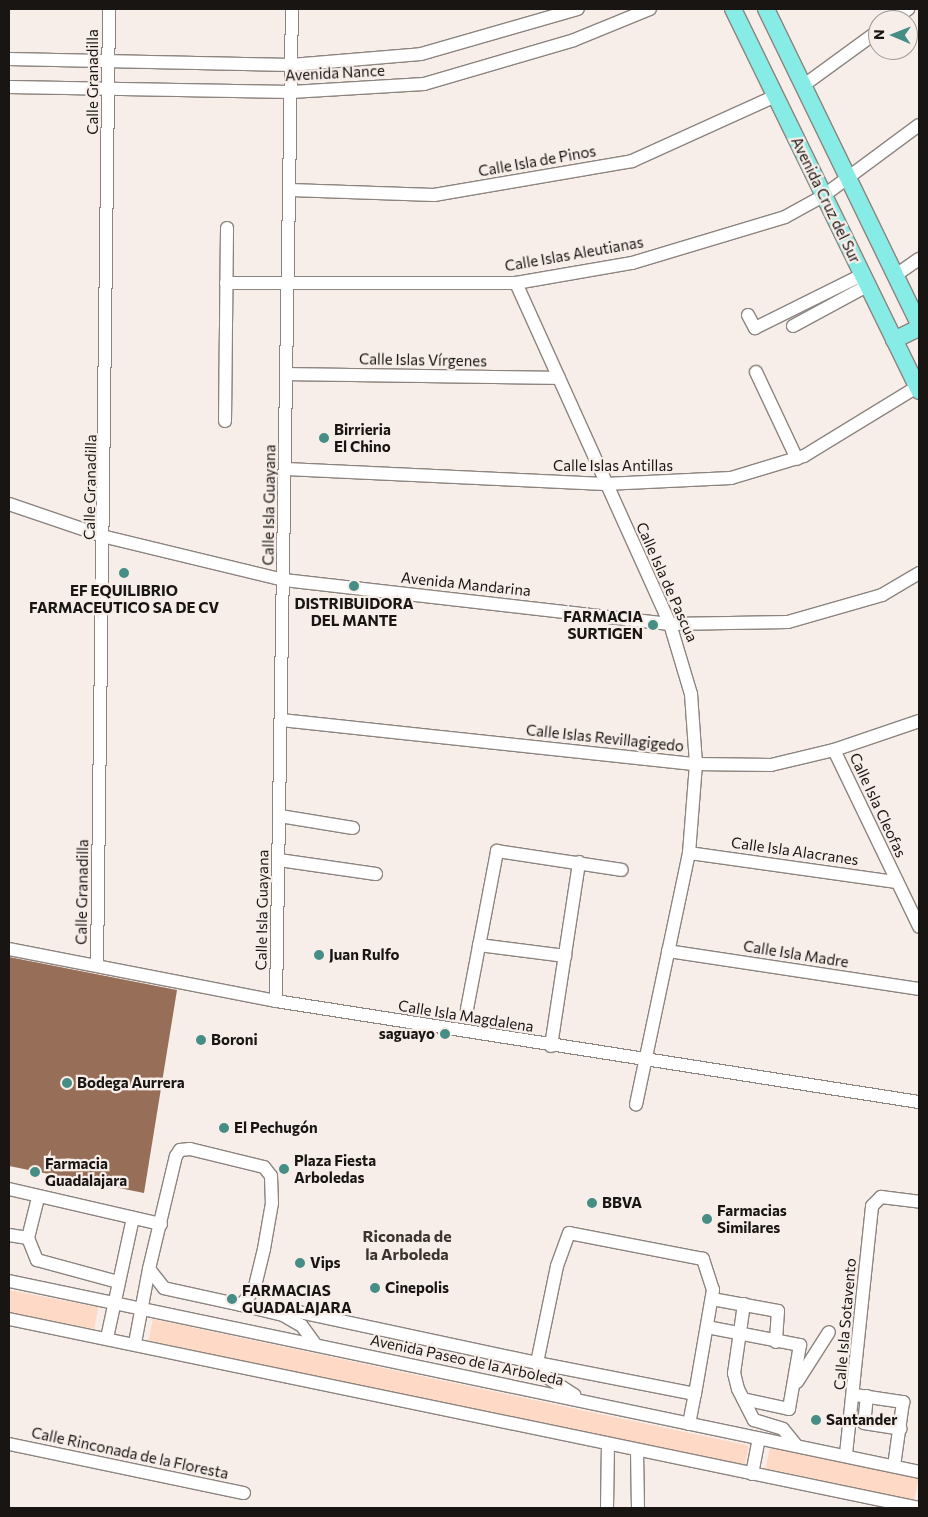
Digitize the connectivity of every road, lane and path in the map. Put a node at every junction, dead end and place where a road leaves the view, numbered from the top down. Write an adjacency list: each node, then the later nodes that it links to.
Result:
1 (109, 9): 9 (street, Calle Granadilla)
2 (292, 9): 10 (street, Calle Isla Guayana)
3 (578, 9): 10 (street, Avenida Nance)
4 (650, 9): 14 (street, Avenida Nance)
5 (732, 9): 15 (main road, Avenida Cruz del Sur)
6 (766, 9): 11 (main road, Avenida Cruz del Sur)
7 (868, 38): 11 (street)
8 (9, 58): 9 (street, Avenida Nance)
9 (108, 60): 10 (street, Avenida Nance); 13 (street, Calle Granadilla)
10 (291, 65): 14 (street, Calle Isla Guayana)
11 (804, 85): 17 (main road, Avenida Cruz del Sur)
12 (9, 87): 13 (street, Avenida Nance)
13 (111, 91): 14 (street, Avenida Nance); 41 (street, Calle Granadilla)
14 (291, 92): 18 (street, Calle Isla Guayana)
15 (775, 96): 18 (street, Calle Isla de Pinos); 19 (main road, Avenida Cruz del Sur)
16 (919, 125): 17 (street, Calle Islas Aleutianas)
17 (848, 178): 19 (street, Calle Islas Aleutianas); 22 (main road, Avenida Cruz del Sur)
18 (290, 190): 26 (street, Calle Isla Guayana)
19 (823, 196): 23 (main road, Avenida Cruz del Sur); 25 (street, Calle Islas Aleutianas)
20 (227, 228): 24 (street)
21 (919, 259): 22 (street)
22 (896, 275): 28 (main road, Avenida Cruz del Sur)
23 (865, 280): 27 (street); 29 (street); 31 (main road, Avenida Cruz del Sur)
24 (226, 283): 26 (street, Calle Islas Aleutianas); 36 (street)
25 (516, 283): 26 (street, Calle Islas Aleutianas); 34 (street, Calle Isla de Pascua)
26 (289, 285): 33 (street, Calle Isla Guayana)
27 (748, 315)
28 (919, 324)
29 (793, 326)
30 (919, 328): 31 (main road)
31 (894, 340): 35 (main road, Avenida Cruz del Sur)
32 (756, 372): 37 (street)
33 (287, 374): 34 (street, Calle Islas Vírgenes); 38 (street, Calle Isla Guayana)
34 (558, 378): 39 (street, Calle Isla de Pascua)
35 (918, 389): 37 (street, Calle Islas Antillas)
36 (224, 421)
37 (797, 458): 39 (street, Calle Islas Antillas)
38 (286, 469): 39 (street, Calle Islas Antillas); 43 (street, Calle Isla Guayana)
39 (605, 484): 44 (street, Calle Isla de Pascua)
40 (9, 504): 41 (street, Avenida Mandarina)
41 (106, 537): 43 (street, Avenida Mandarina); 62 (street, Calle Granadilla)
42 (919, 572): 44 (street, Avenida Mandarina)
43 (284, 580): 44 (street, Avenida Mandarina); 45 (street, Calle Isla Guayana)
44 (670, 624): 48 (street, Calle Isla de Pascua)
45 (281, 720): 48 (street, Calle Islas Revillagigedo); 49 (street, Calle Isla Guayana)
46 (919, 721): 47 (street, Calle Islas Revillagigedo)
47 (834, 750): 48 (street, Calle Islas Revillagigedo); 56 (street, Calle Isla Cleofas)
48 (696, 764): 51 (street, Calle Isla de Pascua)
49 (280, 816): 50 (street); 52 (street, Calle Isla Guayana)
50 (353, 828)
51 (689, 853): 56 (street, Calle Isla Alacranes); 60 (street, Calle Isla de Pascua)
52 (279, 860): 55 (street); 64 (street, Calle Isla Guayana)
53 (578, 862): 54 (street); 58 (street); 61 (street)
54 (622, 870)
55 (376, 874)
56 (896, 882): 57 (street, Calle Isla Cleofas)
57 (919, 928)
58 (479, 945): 61 (street); 65 (street)
59 (9, 948): 62 (street, Calle Isla Magdalena)
60 (668, 951): 63 (street, Calle Isla Madre); 67 (street, Calle Isla de Pascua)
61 (565, 956): 66 (street)
62 (97, 965): 64 (street, Calle Isla Magdalena)
63 (919, 989)
64 (276, 1001): 66 (street, Calle Isla Magdalena)
65 (467, 1009)
66 (551, 1046): 67 (street, Calle Isla Magdalena)
67 (646, 1062): 68 (street, Calle Isla Magdalena); 69 (street, Calle Isla de Pascua)
68 (919, 1102)
69 (636, 1104)
70 (9, 1189): 71 (street)
71 (38, 1198): 73 (street); 76 (street)
72 (919, 1202): 97 (street, Calle Isla Sotavento)
73 (133, 1218): 74 (street); 79 (street)
74 (161, 1224): 77 (street); 82 (street)
75 (9, 1235): 76 (street)
76 (28, 1238): 79 (street)
77 (150, 1269): 82 (street); 84 (street)
78 (9, 1281): 81 (street, Avenida Paseo de la Arboleda)
79 (118, 1282): 81 (street)
80 (712, 1299): 83 (street); 87 (street); 94 (street)
81 (114, 1302): 84 (street, Avenida Paseo de la Arboleda); 90 (street)
82 (241, 1304): 85 (street)
83 (744, 1304): 89 (street); 91 (street)
84 (140, 1307): 92 (street); 93 (street, Avenida Paseo de la Arboleda)
85 (272, 1312): 93 (street); 94 (street)
86 (9, 1319): 90 (street)
87 (707, 1327): 89 (street); 96 (street)
88 (829, 1332): 95 (street)
89 (738, 1334): 91 (street); 98 (street)
90 (107, 1338): 92 (street)
91 (776, 1342): 95 (street)
92 (135, 1343): 104 (street)
93 (315, 1344): 99 (street, Avenida Paseo de la Arboleda)
94 (537, 1363): 96 (street); 99 (street)
95 (793, 1388): 98 (street)
96 (695, 1394): 100 (street)
97 (861, 1396): 101 (street); 101 (street); 107 (street, Calle Isla Sotavento)
98 (743, 1399): 105 (street)
99 (592, 1404): 100 (street, Avenida Paseo de la Arboleda)
100 (689, 1424): 102 (street, Avenida Paseo de la Arboleda)
101 (900, 1429): 108 (street)
102 (759, 1438): 105 (street, Avenida Paseo de la Arboleda); 110 (street)
103 (9, 1444): 111 (street, Calle Rinconada de la Floresta)
104 (608, 1445): 106 (street); 112 (street)
105 (798, 1446): 107 (street, Avenida Paseo de la Arboleda)
106 (638, 1451): 110 (street); 113 (street)
107 (846, 1454): 108 (street, Avenida Paseo de la Arboleda)
108 (894, 1466): 109 (street, Avenida Paseo de la Arboleda)
109 (919, 1472)
110 (752, 1474): 114 (street)
111 (244, 1493)
112 (608, 1508)
113 (638, 1508)
114 (919, 1508)

